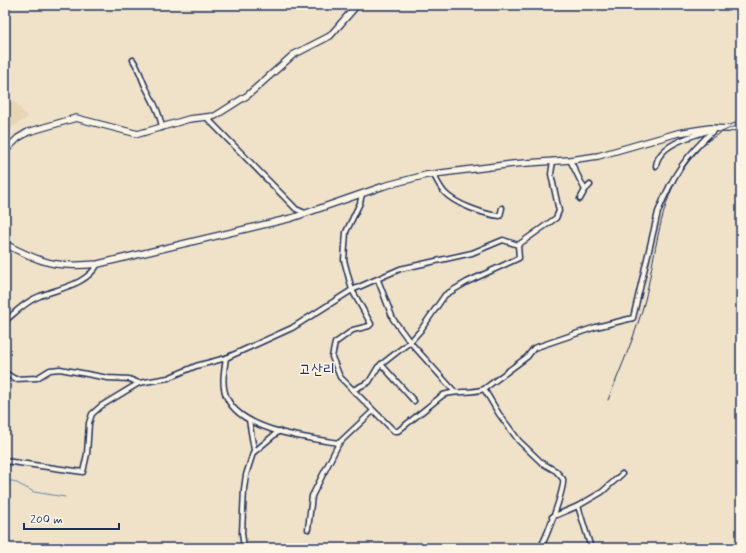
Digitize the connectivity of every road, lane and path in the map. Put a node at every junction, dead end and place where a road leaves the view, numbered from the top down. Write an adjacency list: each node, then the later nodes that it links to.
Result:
1 (357, 5): 3 (main road)
2 (133, 60): 5 (street)
3 (206, 118): 5 (main road); 17 (street)
4 (741, 125): 6 (main road)
5 (162, 128): 7 (main road)
6 (716, 128): 8 (main road); 10 (street); 29 (street)
7 (5, 151)
8 (570, 160): 9 (main road); 13 (street)
9 (553, 161): 11 (main road); 19 (street)
10 (656, 166)
11 (433, 174): 14 (main road); 16 (street)
12 (590, 185): 13 (street)
13 (584, 190): 15 (street)
14 (362, 194): 17 (main road); 22 (street)
15 (580, 199)
16 (502, 208)
17 (305, 213): 20 (main road)
18 (5, 244): 20 (main road)
19 (518, 245): 21 (street); 24 (street)
20 (98, 264): 23 (street)
21 (378, 280): 22 (street); 24 (street)
22 (352, 290): 25 (street); 30 (street)
23 (5, 321)
24 (410, 342): 26 (street); 31 (street)
25 (226, 358): 28 (street); 34 (street)
26 (381, 364): 30 (street); 32 (street)
27 (5, 373): 28 (street)
28 (139, 383): 38 (street)
29 (484, 389): 31 (street); 41 (street)
30 (354, 390): 33 (street)
31 (455, 392): 33 (street)
32 (414, 401)
33 (373, 411): 36 (street)
34 (248, 420): 35 (street); 37 (street)
35 (279, 430): 36 (street); 37 (street)
36 (339, 443): 42 (street)
37 (254, 452): 43 (street)
38 (5, 461)
39 (622, 474): 40 (street)
40 (578, 506): 41 (street); 45 (street)
41 (552, 517): 44 (street)
42 (308, 529)
43 (244, 548)
44 (540, 548)
45 (591, 548)

